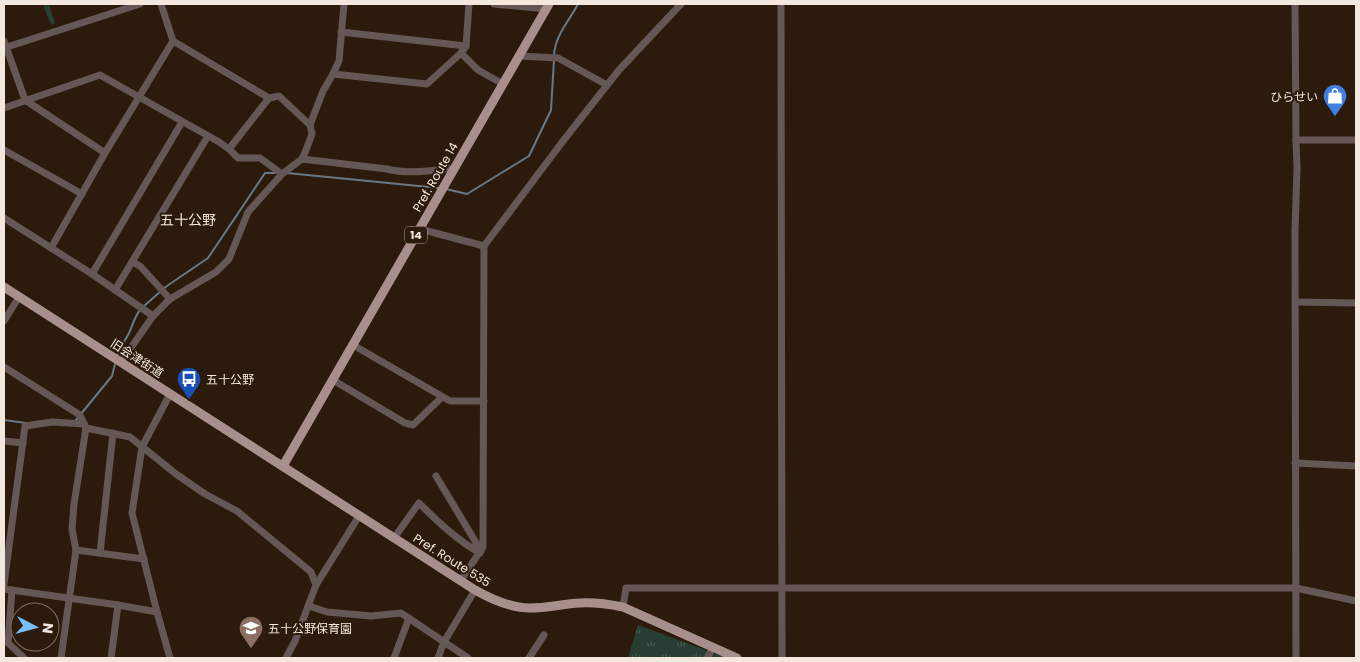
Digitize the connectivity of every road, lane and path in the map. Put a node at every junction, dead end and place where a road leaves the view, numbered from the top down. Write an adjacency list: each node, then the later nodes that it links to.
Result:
1 (140, 4): 12 (street)
2 (161, 4): 11 (street)
3 (344, 4): 10 (street)
4 (469, 4): 13 (street)
5 (494, 4): 9 (street)
6 (681, 4): 18 (street)
7 (781, 4): 74 (street)
8 (1295, 4): 26 (street)
9 (547, 6): 15 (main road, Pref. Route 14 / 14)
10 (341, 32): 13 (street); 16 (street)
11 (173, 41): 19 (street); 20 (street)
12 (4, 46): 21 (street)
13 (466, 46): 14 (street)
14 (461, 53): 16 (street); 17 (street)
15 (519, 56): 17 (main road, Pref. Route 14 / 14); 18 (street)
16 (333, 74): 24 (street)
17 (503, 84): 32 (main road, Pref. Route 14 / 14)
18 (607, 85): 37 (street)
19 (139, 96): 21 (street); 23 (street); 30 (street)
20 (269, 98): 24 (street); 28 (street)
21 (25, 100): 22 (street); 30 (street)
22 (4, 108)
23 (182, 122): 25 (street); 40 (street)
24 (310, 125): 31 (street)
25 (208, 136): 28 (street); 39 (street)
26 (1296, 140): 27 (street); 45 (street)
27 (1356, 140)
28 (230, 149): 33 (street)
29 (4, 150): 34 (street)
30 (105, 153): 34 (street)
31 (302, 159): 32 (street); 33 (street)
32 (455, 168): 36 (main road, Pref. Route 14 / 14)
33 (282, 174): 44 (street)
34 (82, 194): 38 (street)
35 (4, 218): 38 (street)
36 (420, 229): 37 (street); 49 (main road, Pref. Route 14 / 14)
37 (484, 246): 55 (street)
38 (51, 248): 40 (street)
39 (133, 262): 42 (street); 44 (street)
40 (92, 274): 42 (street)
41 (4, 288): 43 (main road, 旧会津街道)
42 (115, 290): 47 (street)
43 (19, 297): 48 (street); 50 (main road, 旧会津街道)
44 (170, 299): 47 (street)
45 (1296, 302): 46 (street); 61 (street)
46 (1356, 304)
47 (153, 316): 50 (street)
48 (4, 322)
49 (353, 345): 52 (main road, Pref. Route 14 / 14); 54 (street)
50 (121, 362): 53 (main road, 旧会津街道)
51 (4, 367): 56 (street)
52 (333, 380): 54 (street); 62 (main road, Pref. Route 14 / 14)
53 (170, 394): 60 (street); 62 (main road, 旧会津街道)
54 (442, 397): 55 (street)
55 (484, 401): 68 (street)
56 (85, 426): 57 (street); 59 (street); 67 (street)
57 (113, 433): 60 (street); 69 (street)
58 (4, 442): 59 (street)
59 (23, 444): 72 (street)
60 (142, 447): 70 (street); 73 (street)
61 (1295, 463): 63 (street); 75 (street)
62 (283, 466): 65 (main road, Pref. Route 535)
63 (1356, 466)
64 (436, 476): 68 (street)
65 (359, 516): 66 (main road, Pref. Route 535); 73 (street)
66 (394, 538): 68 (street); 71 (main road, Pref. Route 535)
67 (76, 550): 69 (street); 79 (street)
68 (481, 552): 71 (street)
69 (100, 553): 70 (street)
70 (144, 559): 84 (street)
71 (461, 580): 78 (main road, Pref. Route 535)
72 (4, 584)
73 (316, 585): 82 (street)
74 (781, 587): 75 (street); 83 (street); 100 (street)
75 (1296, 588): 80 (street); 101 (street)
76 (4, 589): 77 (street)
77 (12, 590): 79 (street); 89 (street)
78 (475, 590): 83 (main road, Pref. Route 535); 87 (street)
79 (69, 597): 81 (street); 90 (street)
80 (1356, 601)
81 (118, 605): 84 (street); 91 (street)
82 (309, 606): 85 (street); 93 (street)
83 (623, 608): 88 (main road, Pref. Route 535)
84 (157, 612): 92 (street)
85 (409, 618): 87 (street); 94 (street)
86 (544, 635): 97 (street)
87 (444, 642): 95 (street); 96 (street)
88 (712, 647): 98 (street); 99 (main road, Pref. Route 535)
89 (24, 658)
90 (61, 658)
91 (111, 658)
92 (170, 658)
93 (286, 658)
94 (394, 658)
95 (438, 658)
96 (468, 658)
97 (529, 658)
98 (706, 658)
99 (737, 658)
100 (782, 658)
101 (1296, 658)

